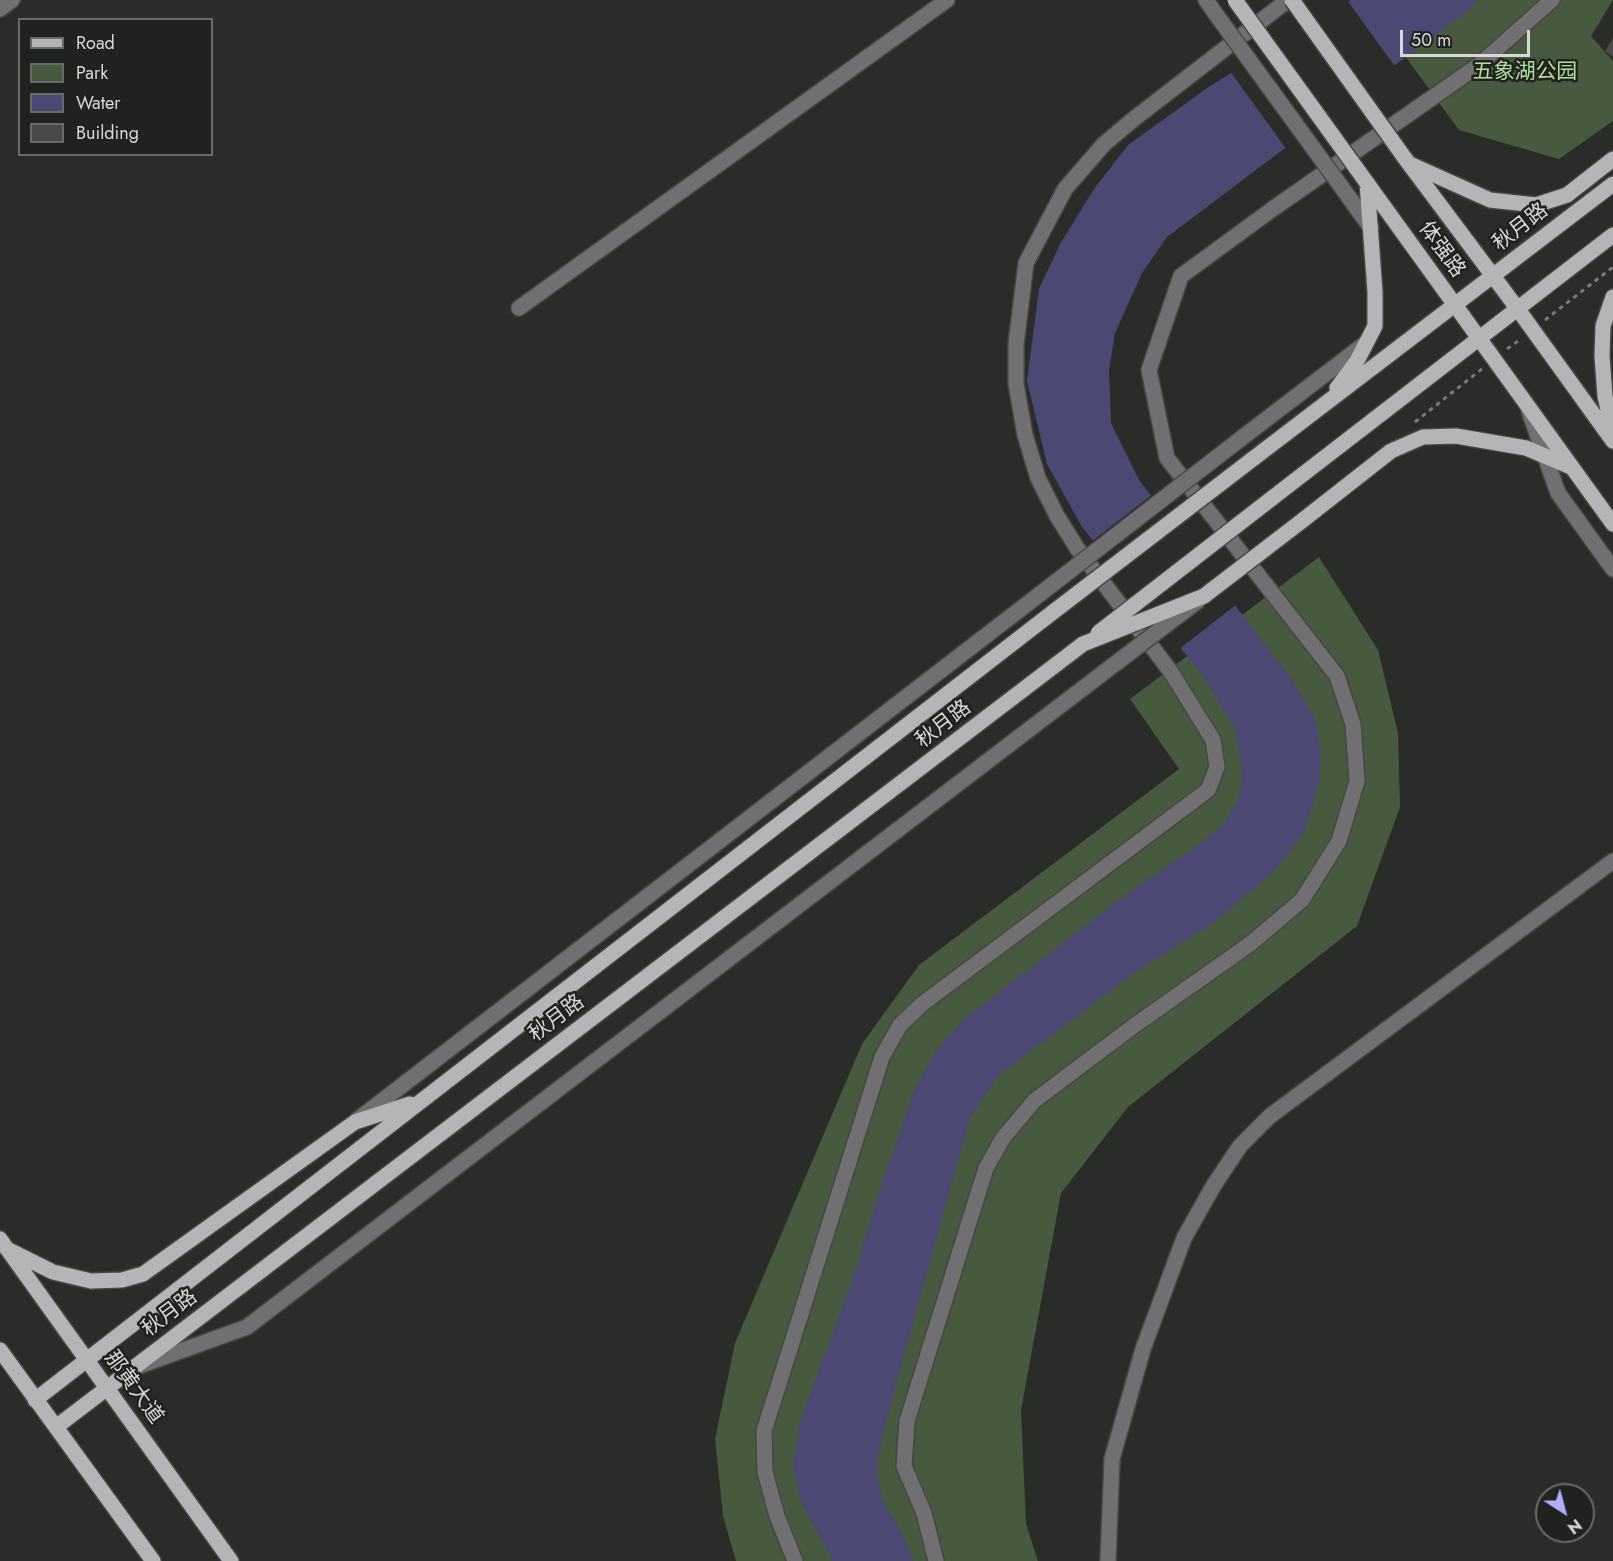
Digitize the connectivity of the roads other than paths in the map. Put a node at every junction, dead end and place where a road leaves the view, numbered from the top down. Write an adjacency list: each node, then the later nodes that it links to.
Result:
1 (12, 0): 7 (street)
2 (947, 0): 17 (street)
3 (1206, 0): 12 (street, bridge)
4 (1236, 0): 10 (main road, 体强路, bridge)
5 (1290, 0): 9 (main road, 体强路, bridge); 44 (street)
6 (1552, 0): 45 (street)
7 (0, 9)
8 (1613, 159): 9 (main road)
9 (1406, 160): 14 (main road, 体强路)
10 (1367, 183): 12 (main road); 16 (main road, 体强路)
11 (1613, 183): 14 (main road, 秋月路)
12 (1371, 228): 20 (main road)
13 (1613, 235): 18 (main road)
14 (1494, 276): 16 (main road, 秋月路); 18 (main road, 体强路)
15 (1613, 297): 21 (main road)
16 (1455, 304): 19 (main road, 体强路); 23 (main road, 秋月路)
17 (519, 308)
18 (1518, 308): 19 (main road); 25 (main road, 体强路)
19 (1479, 338): 22 (main road, 体强路); 31 (main road, 秋月路, bridge)
20 (1366, 343): 23 (main road); 34 (street, bridge)
21 (1609, 396): 24 (main road)
22 (1526, 402): 26 (street); 27 (main road, 体强路)
23 (1326, 404): 33 (main road, 秋月路, bridge)
24 (1613, 433)
25 (1613, 441)
26 (1545, 456): 27 (main road); 29 (street); 30 (main road, bridge)
27 (1573, 468): 28 (main road, 体强路)
28 (1613, 524)
29 (1613, 569)
30 (1204, 596): 31 (main road, bridge); 38 (street, bridge)
31 (1083, 644): 38 (main road, 秋月路)
32 (1613, 861): 46 (street)
33 (422, 1101): 34 (main road); 37 (main road, 秋月路)
34 (355, 1122): 35 (main road)
35 (4, 1244): 37 (main road, 那黄大道)
36 (0, 1350): 40 (main road)
37 (87, 1360): 39 (main road, 那黄大道); 40 (main road, 秋月路)
38 (134, 1368): 39 (main road, 秋月路)
39 (107, 1388): 41 (main road, 秋月路); 43 (main road, 那黄大道)
40 (35, 1400): 41 (main road)
41 (56, 1427): 42 (main road)
42 (153, 1561)
43 (231, 1561)
44 (795, 1561)
45 (936, 1561)
46 (1108, 1561)

